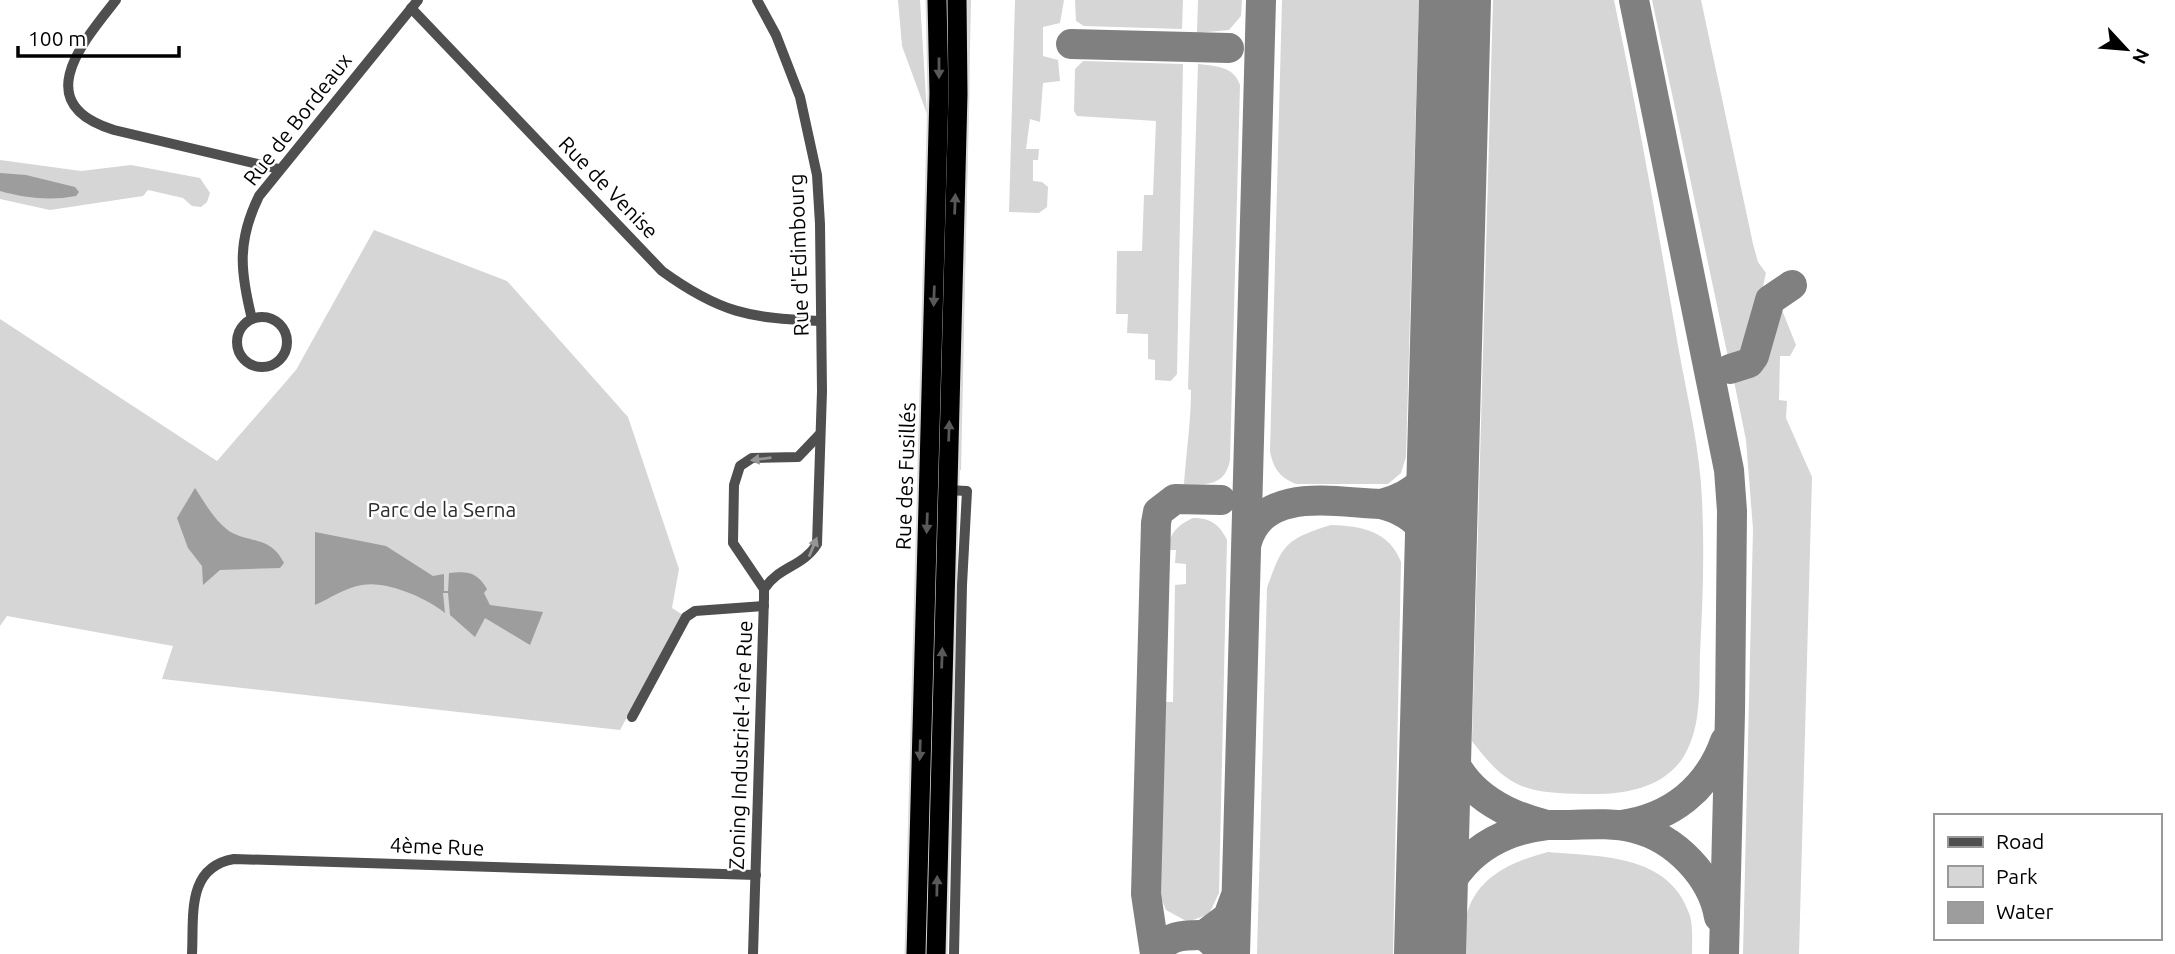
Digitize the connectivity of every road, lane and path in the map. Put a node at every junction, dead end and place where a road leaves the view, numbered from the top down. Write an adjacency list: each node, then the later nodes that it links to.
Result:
1 (116, 0): 6 (street)
2 (757, 0): 8 (street, Rue d'Edimbourg)
3 (937, 0): 17 (highway, Rue des Fusillés, one-way to 17)
4 (957, 0): 10 (highway, Rue des Fusillés, one-way to 4)
5 (414, 4): 6 (street, Rue de Bordeaux); 8 (street, Rue de Venise)
6 (279, 169): 7 (street, Rue de Bordeaux)
7 (252, 319): 7 (street)
8 (819, 321): 9 (street, Rue d'Edimbourg)
9 (819, 435): 11 (street, Rue d'Edimbourg, one-way to 9); 11 (street, one-way to 11)
10 (947, 490): 18 (highway, Rue des Fusillés, one-way to 10); 19 (street)
11 (764, 589): 12 (street)
12 (764, 606): 13 (street, Zoning Industriel-1ère Rue); 14 (street, Zoning Industriel-1ère Rue)
13 (632, 717)
14 (756, 875): 15 (street, 4ème Rue); 16 (street, Zoning Industriel-1ère Rue)
15 (192, 954)
16 (754, 954)
17 (916, 954)
18 (936, 954)
19 (954, 954)

